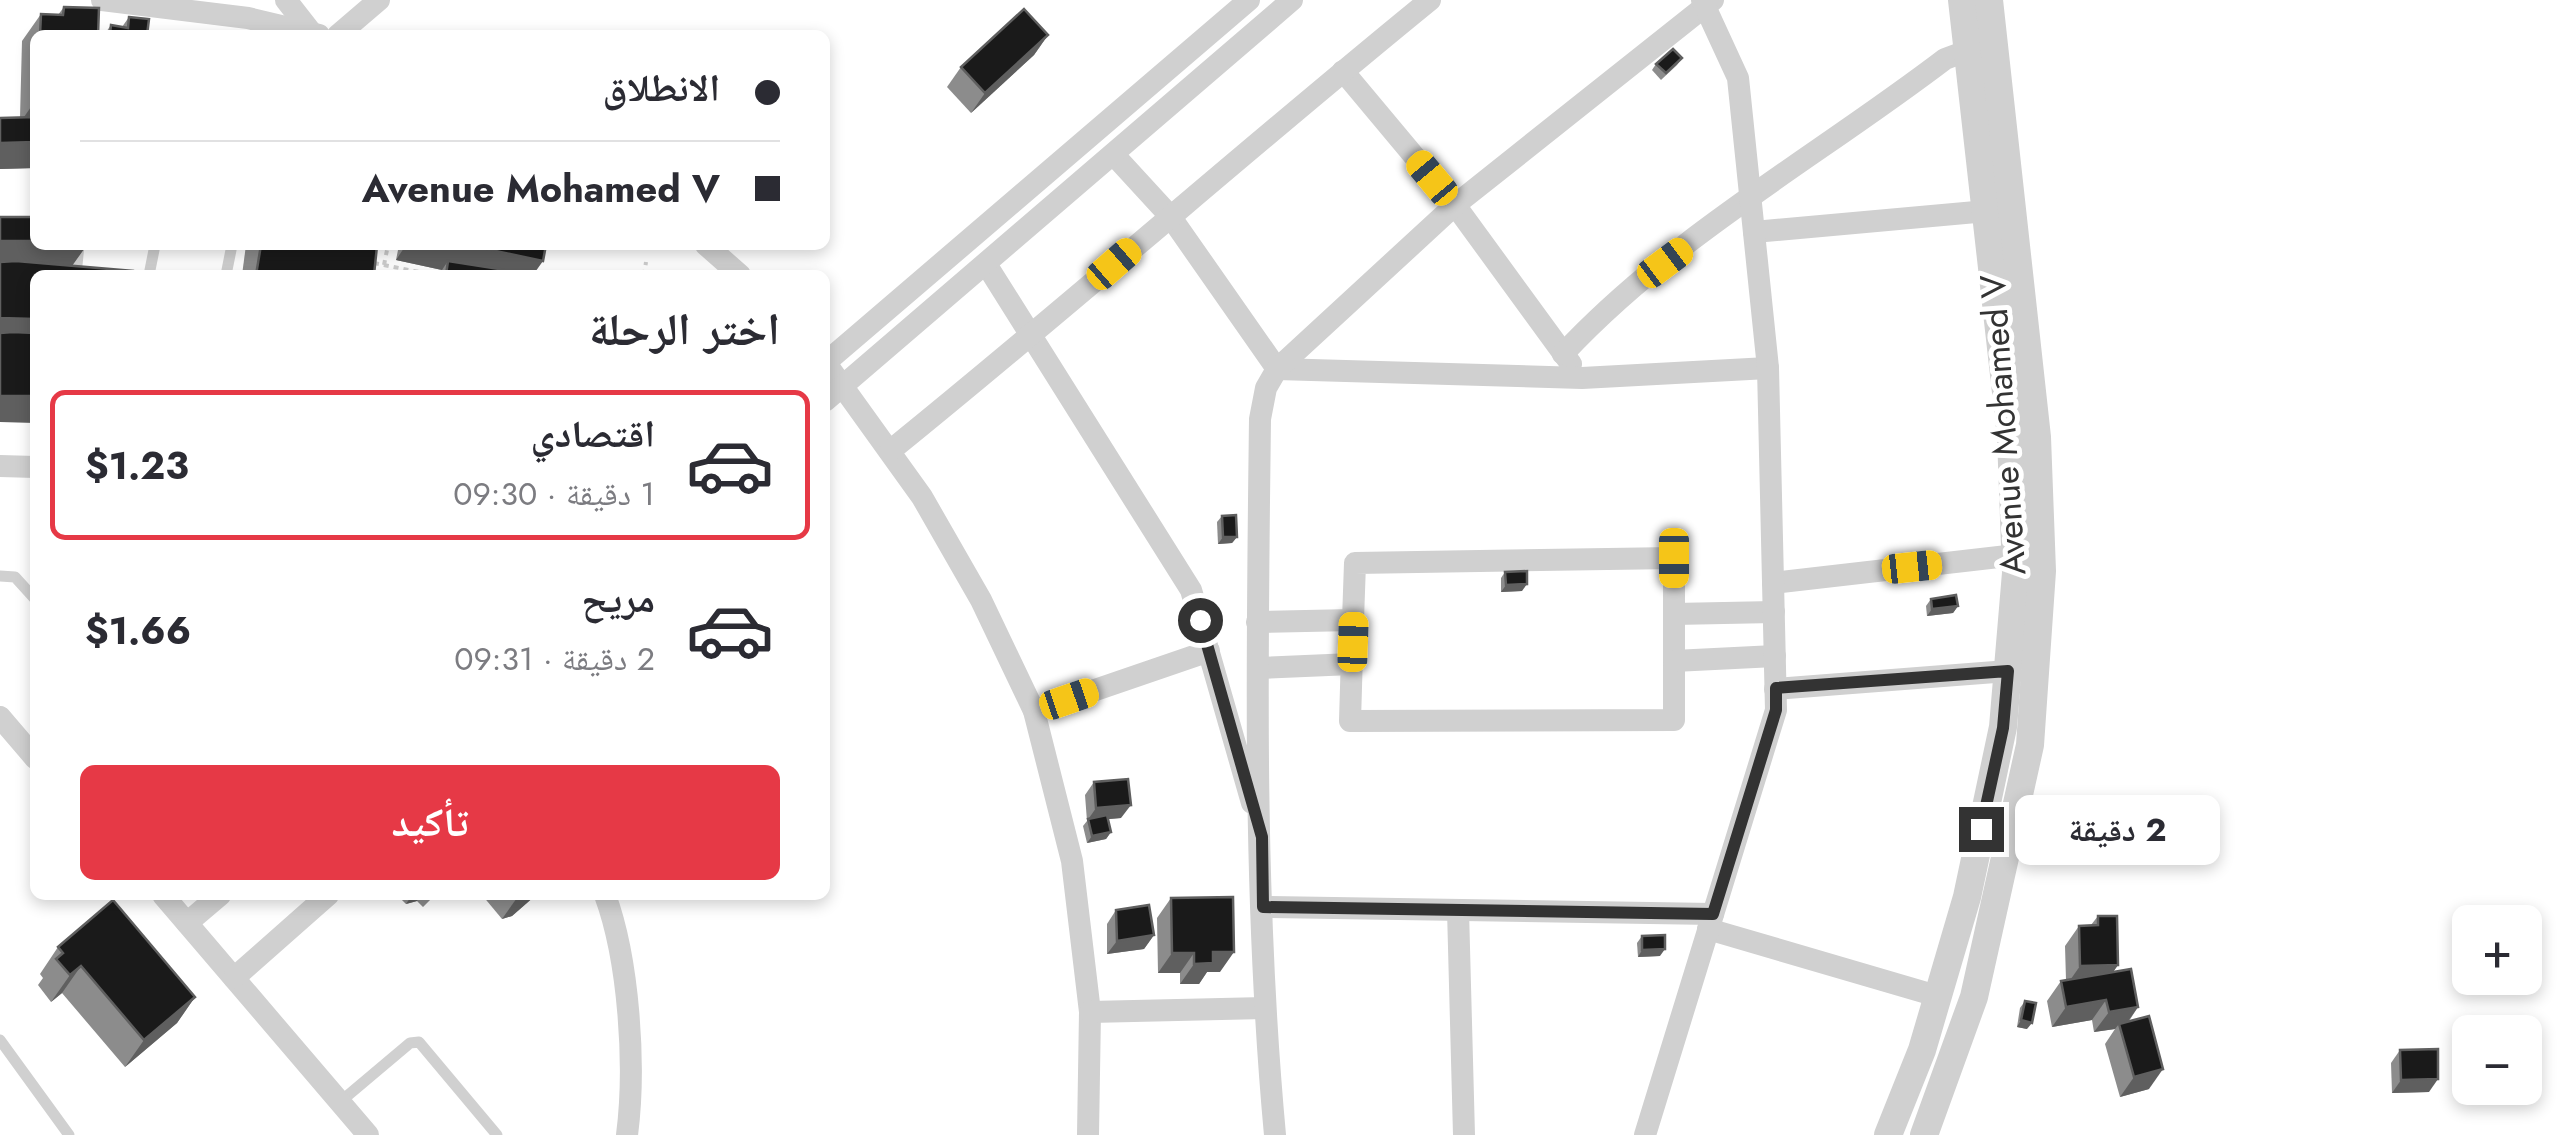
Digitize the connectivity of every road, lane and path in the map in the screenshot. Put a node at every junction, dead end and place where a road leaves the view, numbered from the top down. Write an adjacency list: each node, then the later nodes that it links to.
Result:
1 (102, 0): 11 (street)
2 (286, 0): 12 (street)
3 (379, 0): 13 (street)
4 (1249, 0): 33 (street)
5 (1292, 0): 10 (street)
6 (1430, 0): 15 (street)
7 (1962, 0): 14 (street, Avenue Mohamed V)
8 (1989, 0): 14 (street, Avenue Mohamed V)
9 (1706, 2): 17 (street); 18 (street)
10 (1265, 8): 16 (street)
11 (298, 30)
12 (312, 30)
13 (344, 30)
14 (1982, 46): 17 (street); 19 (street, Avenue Mohamed V); 85 (street, Avenue Mohamed V)
15 (1343, 71): 18 (street); 20 (street)
16 (1114, 155): 20 (street); 26 (street)
17 (1750, 198): 21 (street); 32 (street)
18 (1455, 205): 32 (street); 36 (street)
19 (1987, 211): 21 (street); 43 (street, Avenue Mohamed V)
20 (1170, 216): 31 (street); 36 (street)
21 (1754, 232): 35 (street)
22 (387, 250): 27 (path)
23 (712, 250): 30 (street)
24 (366, 261): 27 (path)
25 (646, 262): 29 (path)
26 (986, 264): 31 (street); 38 (street)
27 (384, 265): 28 (path)
28 (407, 270)
29 (645, 270)
30 (734, 270)
31 (1032, 336): 40 (street); 51 (street)
32 (1563, 354): 37 (street)
33 (830, 358)
34 (830, 368): 38 (street)
35 (1768, 368): 37 (street); 45 (street)
36 (1277, 369): 37 (street); 50 (street)
37 (1582, 378)
38 (843, 385): 39 (street); 40 (street)
39 (830, 397)
40 (890, 451): 58 (street)
41 (0, 466): 42 (street)
42 (30, 467)
43 (2016, 555): 45 (street); 56 (street, Avenue Mohamed V)
44 (0, 576): 46 (lane)
45 (1773, 583): 47 (street)
46 (30, 593)
47 (1774, 612): 48 (street); 52 (street)
48 (1674, 614): 49 (street); 53 (street)
49 (1354, 620): 50 (street); 54 (street)
50 (1257, 622): 55 (street)
51 (1209, 651): 58 (street); 61 (street)
52 (1774, 656): 53 (street); 57 (street)
53 (1674, 661): 54 (street)
54 (1352, 664): 55 (street)
55 (1258, 668): 61 (street)
56 (2008, 671): 57 (street); 71 (street, Avenue Mohamed V)
57 (1776, 688): 68 (street)
58 (1034, 710): 73 (street)
59 (0, 717): 60 (street)
60 (30, 751)
61 (1262, 837): 66 (street)
62 (167, 900): 69 (street)
63 (214, 900): 69 (street)
64 (322, 900): 70 (street)
65 (607, 900): 79 (street)
66 (1263, 907): 67 (street); 72 (street)
67 (1458, 910): 68 (street); 82 (street)
68 (1711, 922): 71 (street); 83 (street)
69 (187, 923): 70 (street)
70 (234, 978): 75 (street)
71 (1938, 996): 84 (street, Avenue Mohamed V)
72 (1265, 1008): 73 (street); 81 (street)
73 (1090, 1012): 80 (street)
74 (0, 1040): 76 (lane)
75 (340, 1102): 77 (street); 78 (lane)
76 (69, 1135)
77 (368, 1135)
78 (497, 1135)
79 (627, 1135)
80 (1088, 1135)
81 (1276, 1135)
82 (1464, 1135)
83 (1645, 1135)
84 (1888, 1135)
85 (1924, 1135)

